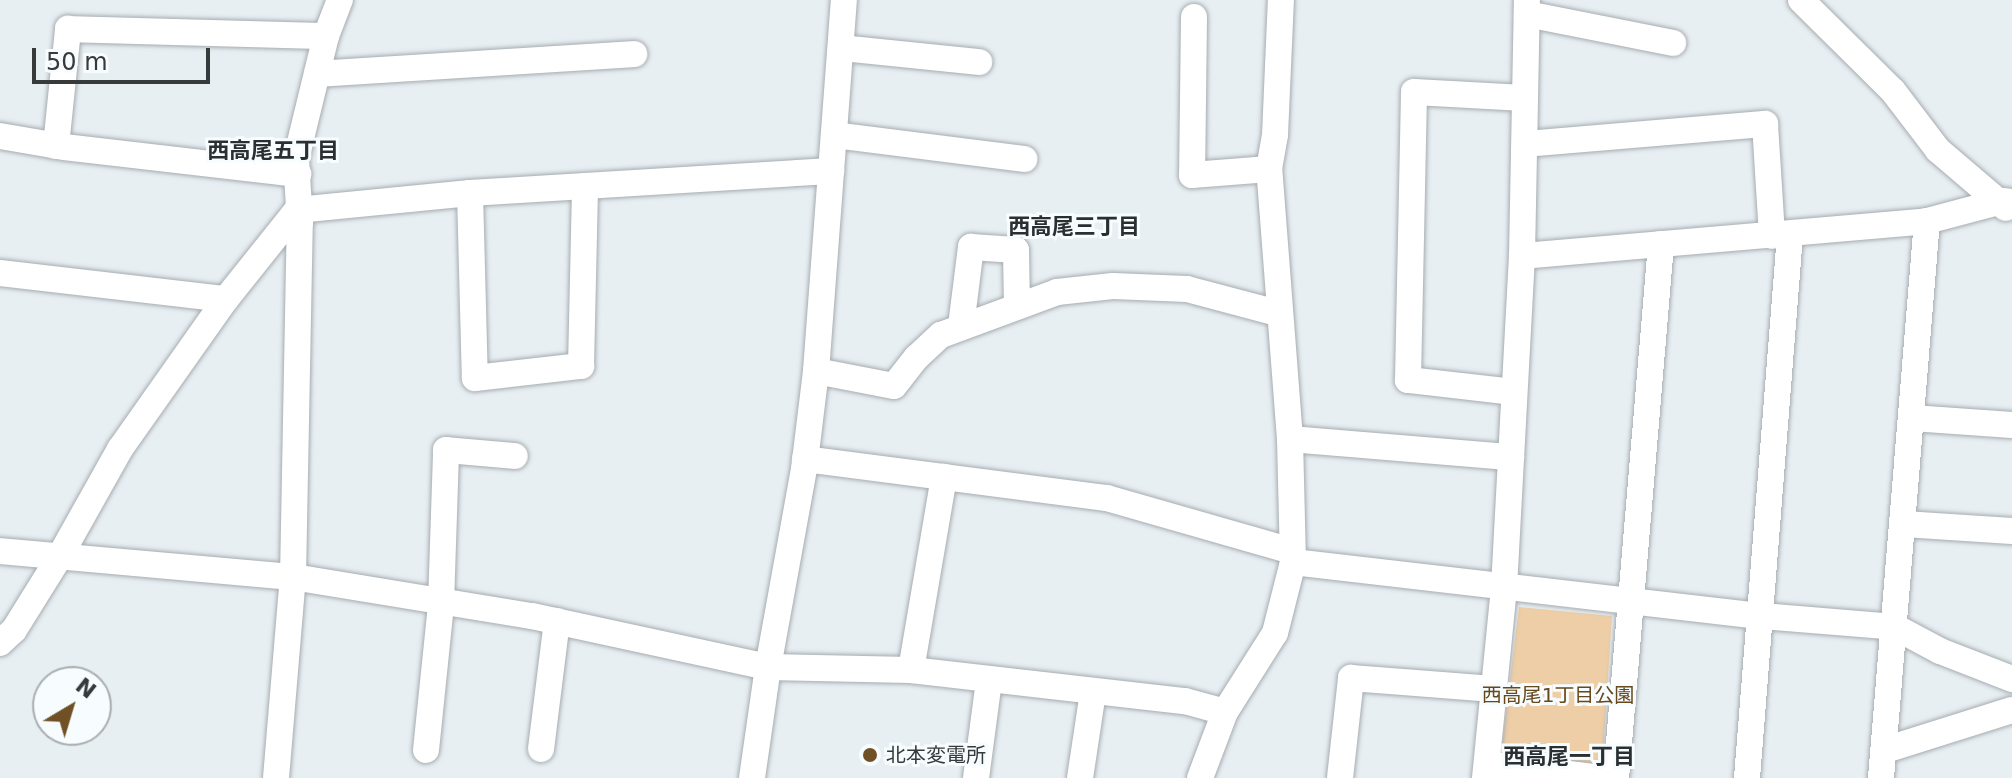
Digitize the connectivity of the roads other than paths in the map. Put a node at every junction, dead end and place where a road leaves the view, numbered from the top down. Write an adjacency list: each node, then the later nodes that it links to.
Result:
1 (340, 0): 7 (street)
2 (844, 0): 9 (street)
3 (1281, 0): 19 (street)
4 (1801, 0): 24 (street)
5 (1527, 7): 8 (street); 13 (street)
6 (1194, 17): 19 (street)
7 (326, 36): 12 (street); 17 (street)
8 (1673, 43)
9 (841, 48): 11 (street); 14 (street)
10 (634, 54): 12 (street)
11 (979, 62)
12 (317, 74): 21 (street)
13 (1525, 98): 16 (street); 36 (street)
14 (834, 135): 18 (street); 20 (street)
15 (0, 136): 17 (street)
16 (1525, 144): 27 (street); 29 (street)
17 (56, 146): 21 (street)
18 (1024, 159)
19 (1269, 169): 33 (street)
20 (831, 171): 22 (street); 35 (street)
21 (298, 174): 25 (street)
22 (585, 186): 23 (street); 23 (street)
23 (470, 193): 25 (street)
24 (2009, 207): 26 (street)
25 (297, 210): 31 (street); 49 (street)
26 (1927, 221): 27 (street); 37 (street)
27 (1781, 235): 28 (street); 53 (street)
28 (1661, 244): 29 (street); 51 (street)
29 (1522, 256): 36 (street)
30 (0, 273): 31 (street)
31 (226, 299): 47 (street)
32 (1017, 305): 33 (street); 34 (street); 34 (street)
33 (1277, 313): 39 (street)
34 (961, 326): 35 (street)
35 (816, 371): 42 (street)
36 (1514, 392): 41 (street)
37 (1912, 418): 38 (street); 44 (street)
38 (2012, 425)
39 (1290, 439): 41 (street); 48 (street)
40 (515, 456): 52 (street)
41 (1511, 457): 50 (street)
42 (805, 459): 43 (street); 57 (street)
43 (944, 477): 48 (street); 58 (street)
44 (1904, 524): 45 (street); 55 (street)
45 (2012, 531)
46 (0, 551): 47 (street)
47 (60, 556): 49 (street); 56 (street)
48 (1292, 556): 50 (street); 64 (street)
49 (293, 577): 52 (street); 69 (street)
50 (1504, 588): 51 (street); 61 (street)
51 (1632, 602): 53 (street); 76 (street)
52 (441, 604): 54 (street); 66 (street)
53 (1762, 616): 55 (street); 77 (street)
54 (557, 621): 57 (street); 65 (street)
55 (1895, 627): 59 (street); 67 (street)
56 (0, 643)
57 (768, 667): 58 (street); 70 (street)
58 (911, 670): 60 (street)
59 (2012, 679)
60 (989, 680): 62 (street); 71 (street)
61 (1494, 689): 68 (street); 74 (street)
62 (1093, 692): 64 (street); 72 (street)
63 (2012, 710): 67 (street)
64 (1225, 712): 73 (street)
65 (541, 749)
66 (426, 750)
67 (1885, 750): 78 (street)
68 (1486, 771): 75 (street)
69 (276, 778)
70 (752, 778)
71 (976, 778)
72 (1080, 778)
73 (1200, 778)
74 (1340, 778)
75 (1603, 778)
76 (1616, 778)
77 (1747, 778)
78 (1881, 778)

